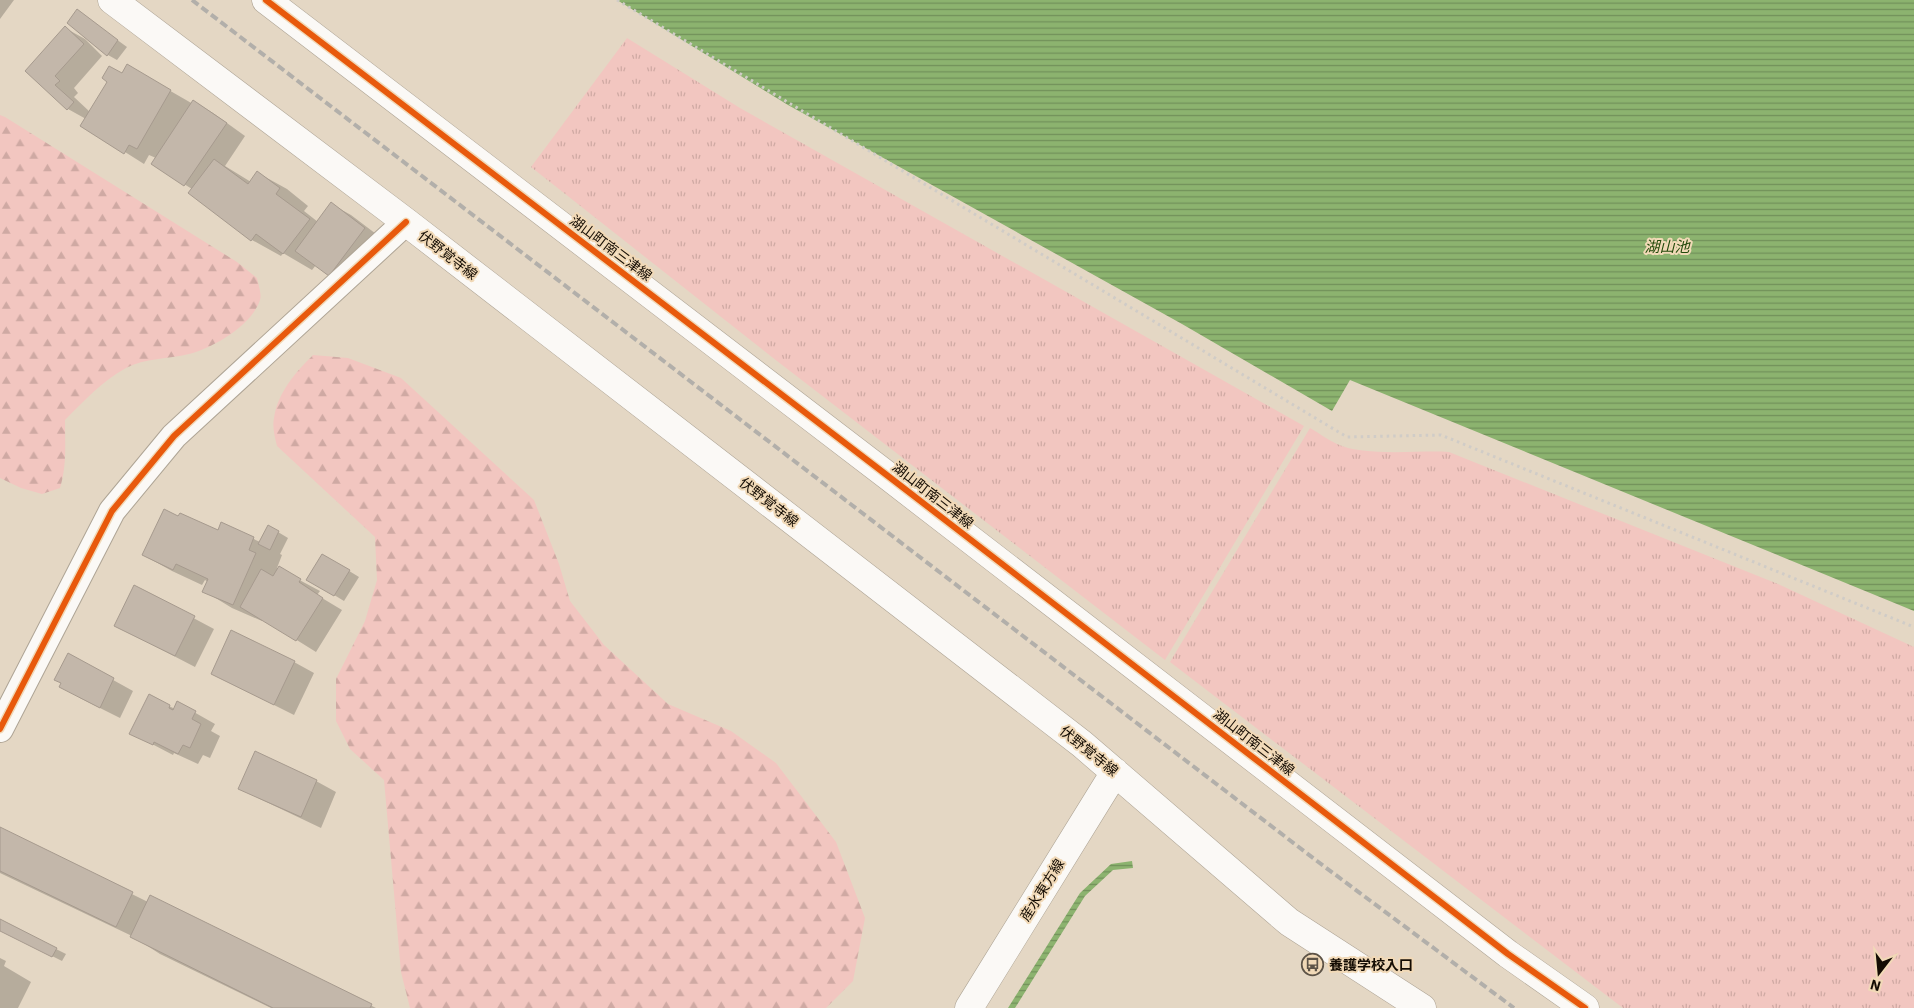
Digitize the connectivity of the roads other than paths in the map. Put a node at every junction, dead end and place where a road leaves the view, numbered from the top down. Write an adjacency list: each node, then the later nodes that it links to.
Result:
1 (112, 0): 3 (street, 伏野覚寺線)
2 (266, 0): 8 (street, 湖山町南三津線)
3 (406, 222): 4 (street); 5 (street, 伏野覚寺線)
4 (0, 729)
5 (1115, 772): 6 (street, 産水東方線); 7 (street, 伏野覚寺線)
6 (969, 1008)
7 (1422, 1008)
8 (1585, 1008)

